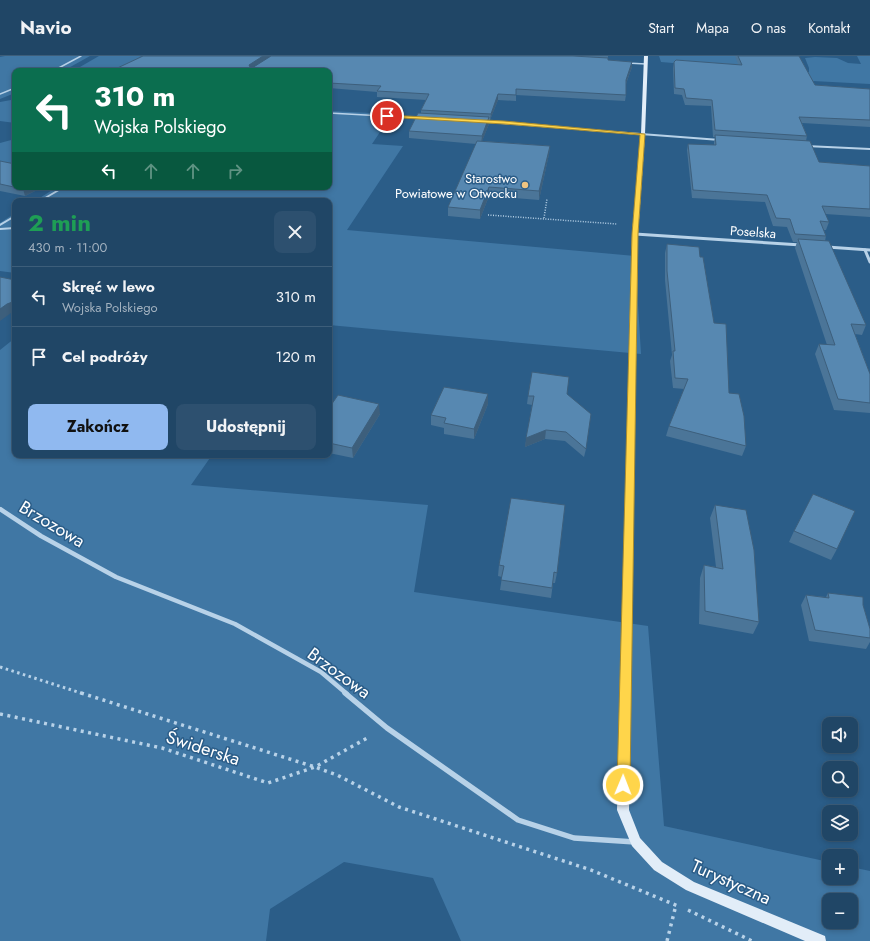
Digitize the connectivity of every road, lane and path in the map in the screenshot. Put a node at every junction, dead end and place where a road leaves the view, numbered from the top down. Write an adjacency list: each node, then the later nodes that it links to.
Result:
1 (81, 56): 5 (street)
2 (646, 56): 4 (street, Turystyczna)
3 (625, 63): 4 (street)
4 (646, 64): 11 (street, Turystyczna)
5 (59, 68)
6 (12, 89): 7 (street)
7 (0, 94)
8 (332, 113): 9 (street)
9 (427, 118)
10 (481, 121): 11 (street)
11 (643, 134): 12 (street); 24 (street, Turystyczna)
12 (727, 140)
13 (804, 146): 14 (street)
14 (870, 148)
15 (59, 190): 16 (street)
16 (45, 198)
17 (547, 198): 20 (path)
18 (488, 215): 20 (path)
19 (12, 218): 21 (street)
20 (544, 218): 24 (path)
21 (0, 225)
22 (12, 228): 23 (lane)
23 (0, 229)
24 (636, 230): 25 (street, Poselska); 35 (street, Turystyczna)
25 (802, 246)
26 (826, 247): 27 (street)
27 (865, 250): 28 (street); 29 (street)
28 (870, 250)
29 (870, 262)
30 (0, 509): 33 (street, Brzozowa)
31 (0, 667): 34 (path)
32 (0, 714): 34 (path, Świderska)
33 (387, 728): 34 (path, Świderska); 35 (street, Brzozowa)
34 (315, 767): 36 (path)
35 (636, 842): 39 (street, Turystyczna)
36 (676, 905): 37 (path); 38 (path)
37 (667, 941)
38 (752, 941)
39 (820, 941)

